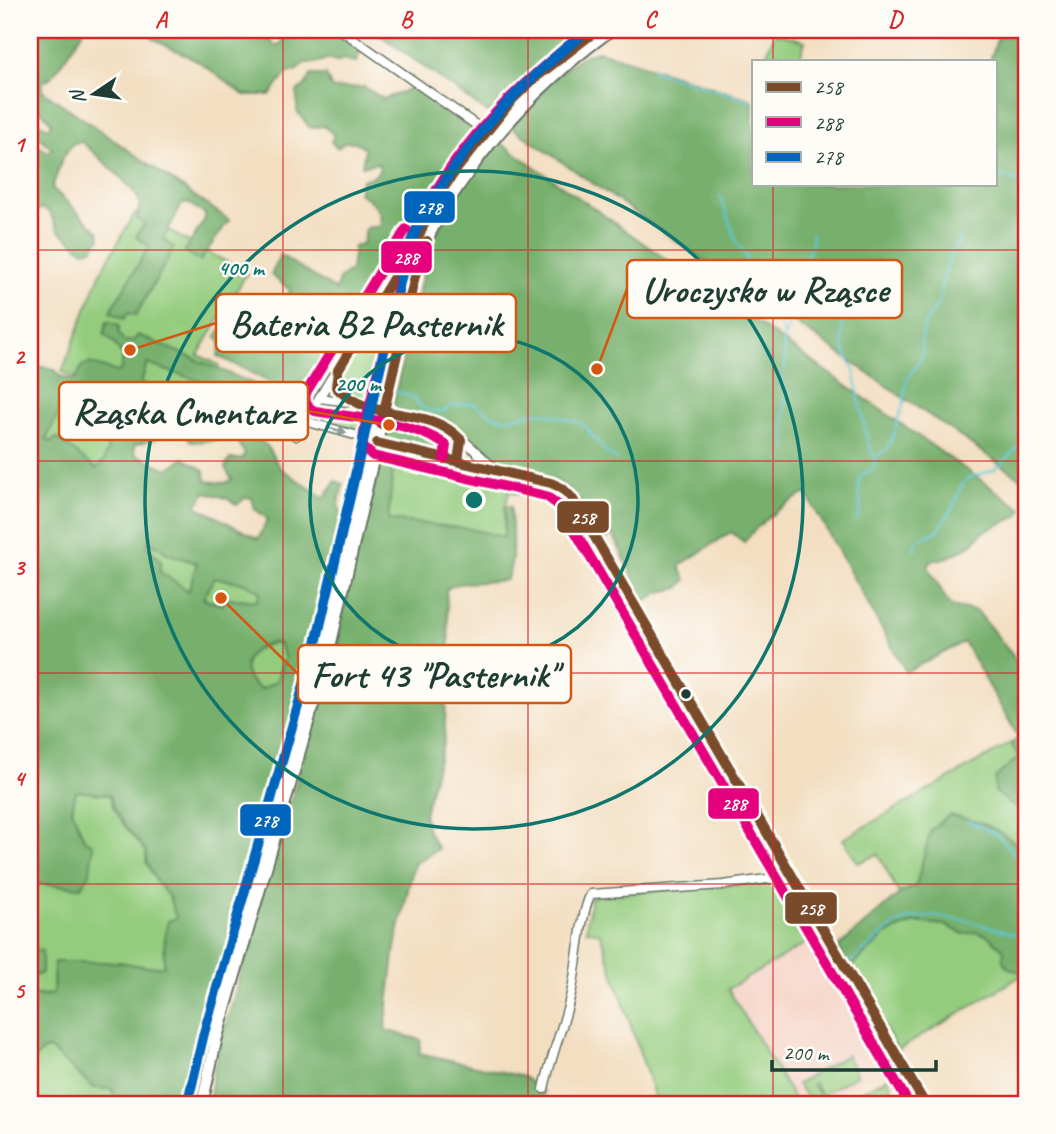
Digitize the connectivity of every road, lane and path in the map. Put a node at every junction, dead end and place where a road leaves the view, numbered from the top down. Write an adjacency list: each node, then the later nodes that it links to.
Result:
1 (341, 30): 7 (street)
2 (597, 30): 6 (main road)
3 (611, 30): 6 (main road)
4 (1000, 30): 5 (street)
5 (1026, 33)
6 (502, 120): 7 (main road); 9 (main road)
7 (486, 132): 8 (main road)
8 (418, 237): 9 (main road); 10 (street)
9 (410, 279): 11 (main road); 13 (main road)
10 (361, 329): 11 (street); 12 (street)
11 (391, 347): 13 (main road)
12 (338, 370): 14 (street); 15 (street)
13 (384, 391): 19 (main road, bridge)
14 (319, 398): 15 (street); 16 (street)
15 (349, 402): 17 (street)
16 (305, 421): 18 (street); 19 (street, one-way to 19)
17 (458, 434): 20 (street); 21 (street)
18 (296, 436)
19 (373, 441): 21 (street); 25 (main road); 26 (main road)
20 (467, 442): 21 (street); 22 (street)
21 (461, 462): 22 (street)
22 (496, 470): 23 (street)
23 (789, 871): 24 (street); 27 (street)
24 (544, 1089)
25 (191, 1104)
26 (202, 1104)
27 (925, 1104)

